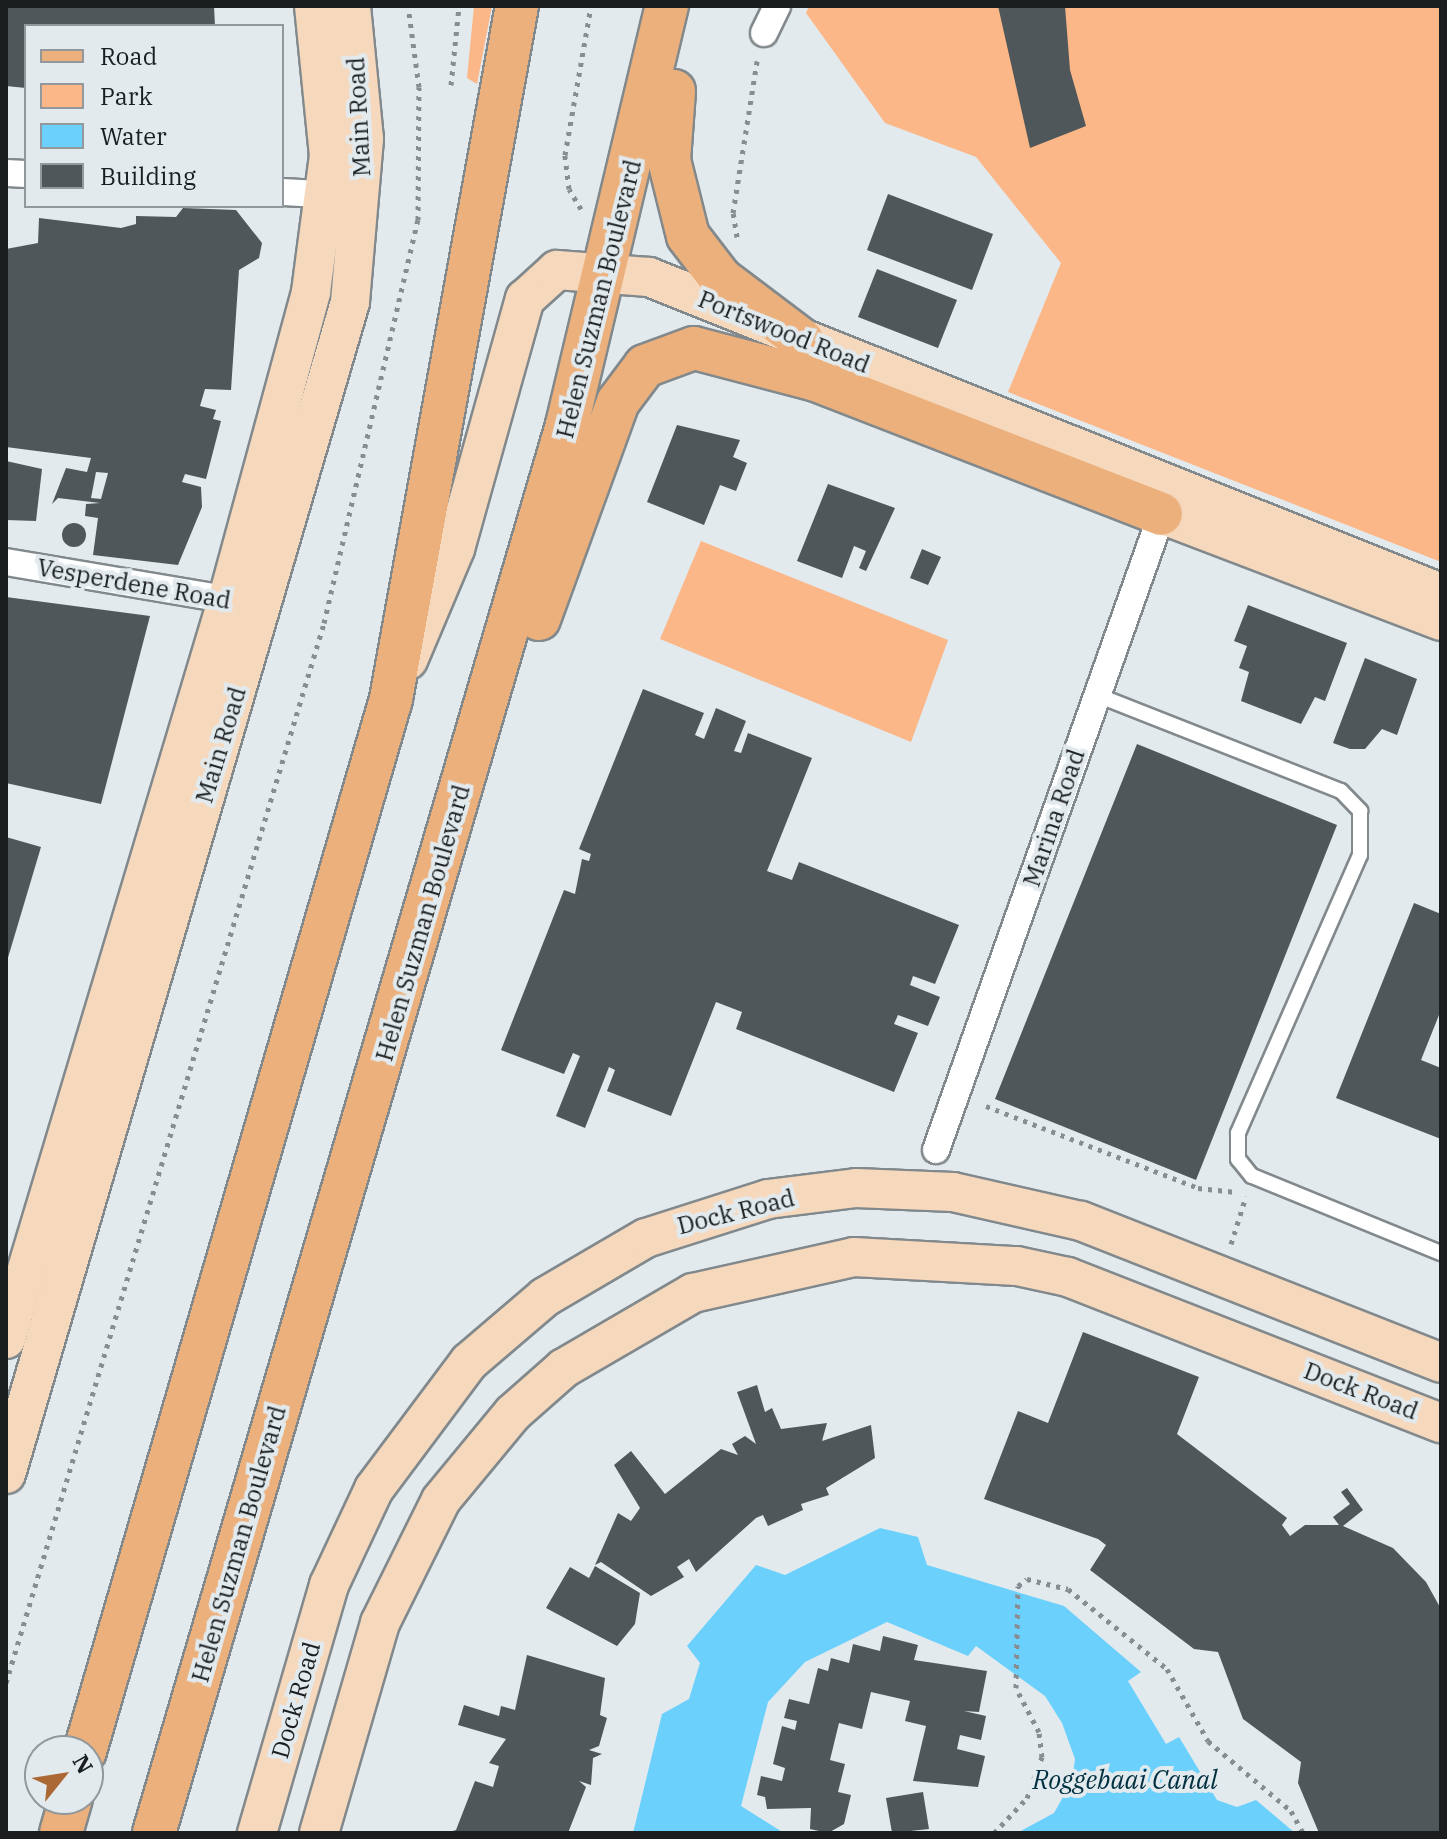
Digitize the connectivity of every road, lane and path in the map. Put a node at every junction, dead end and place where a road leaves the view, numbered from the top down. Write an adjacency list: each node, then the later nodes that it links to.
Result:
1 (314, 6): 13 (street, Main Road)
2 (351, 6): 13 (street, Main Road)
3 (408, 6): 37 (path)
4 (459, 6): 11 (path)
5 (517, 6): 24 (main road)
6 (591, 6): 14 (path)
7 (667, 6): 16 (main road, Helen Suzman Boulevard)
8 (677, 6): 17 (main road)
9 (777, 6): 10 (street)
10 (764, 33): 15 (path)
11 (451, 85)
12 (284, 192): 13 (street)
13 (344, 196): 21 (street, Main Road)
14 (585, 212)
15 (739, 245)
16 (609, 269): 17 (street, Portswood Road); 24 (street, Portswood Road); 25 (main road, Helen Suzman Boulevard)
17 (802, 340): 18 (street, Portswood Road)
18 (1166, 501): 20 (street, Portswood Road); 22 (street, Portswood Road); 23 (street, Marina Road); 25 (main road)
19 (6, 562): 21 (street, Vesperdene Road)
20 (1441, 593)
21 (245, 603): 32 (street, Main Road); 35 (street, Main Road)
22 (1441, 621)
23 (1097, 695): 27 (street, Marina Road); 28 (lane)
24 (391, 699): 38 (main road)
25 (483, 720): 39 (main road, Helen Suzman Boulevard)
26 (990, 1093): 29 (path)
27 (936, 1150)
28 (1252, 1176): 29 (path); 31 (lane)
29 (1246, 1197): 30 (path)
30 (1234, 1234)
31 (1441, 1253)
32 (6, 1339)
33 (1441, 1363): 40 (street, Dock Road)
34 (1441, 1423): 41 (street, Dock Road)
35 (13, 1426): 36 (street, Main Road)
36 (6, 1474)
37 (6, 1683)
38 (90, 1735)
39 (154, 1833)
40 (257, 1833)
41 (319, 1833)
42 (994, 1833): 43 (path)
43 (1303, 1833)

